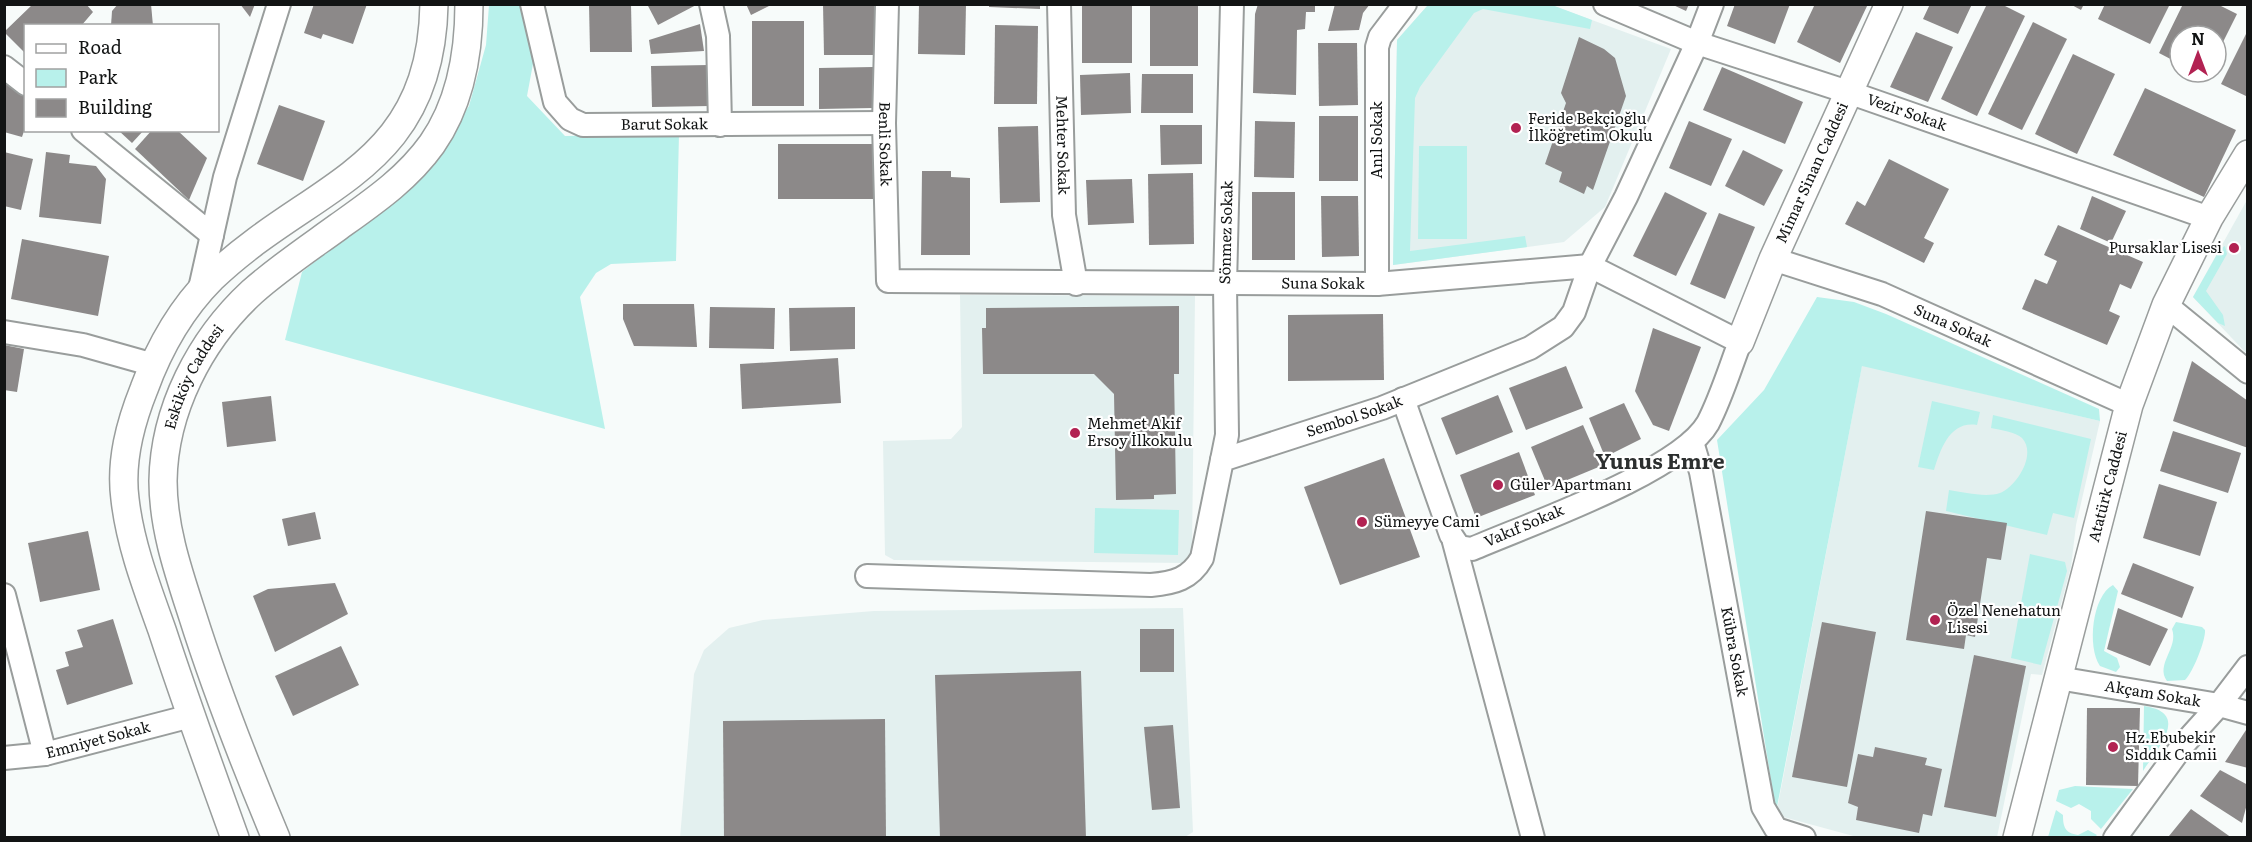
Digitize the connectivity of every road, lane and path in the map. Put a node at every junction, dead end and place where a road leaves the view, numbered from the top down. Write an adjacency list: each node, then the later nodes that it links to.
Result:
1 (279, 4): 22 (street)
2 (434, 4): 29 (street)
3 (469, 4): 50 (street, Eskiköy Caddesi)
4 (532, 4): 18 (street, Barut Sokak)
5 (711, 4): 18 (street)
6 (887, 4): 17 (street, Benli Sokak)
7 (1059, 4): 26 (street, Mehter Sokak)
8 (1232, 4): 28 (street, Sönmez Sokak)
9 (1405, 4): 27 (street, Anıl Sokak)
10 (1605, 4): 13 (street, Vezir Sokak)
11 (1712, 4): 13 (street, Sembol Sokak)
12 (1890, 4): 16 (street, Mimar Sinan Caddesi)
13 (1697, 43): 16 (street, Vezir Sokak); 24 (street, Sembol Sokak)
14 (4, 67): 15 (street)
15 (24, 82)
16 (1848, 92): 21 (street, Vezir Sokak); 23 (street, Mimar Sinan Caddesi)
17 (884, 123): 18 (street, Barut Sokak); 25 (street, Benli Sokak)
18 (720, 125)
19 (84, 132): 22 (street)
20 (2247, 154): 21 (street, Atatürk Caddesi)
21 (2209, 218): 30 (street, Atatürk Caddesi)
22 (212, 235): 29 (street)
23 (1773, 258): 32 (street, Mimar Sinan Caddesi); 36 (street, Suna Sokak)
24 (1590, 266): 27 (street, Suna Sokak); 32 (street); 35 (street, Sembol Sokak)
25 (888, 281): 26 (street, Suna Sokak)
26 (1076, 284): 28 (street, Suna Sokak)
27 (1377, 284): 28 (street, Suna Sokak)
28 (1225, 285): 38 (street, Sönmez Sokak)
29 (199, 293): 33 (street)
30 (2166, 304): 34 (street); 36 (street, Atatürk Caddesi)
31 (4, 332): 33 (street)
32 (1740, 342): 37 (street, Vakıf Sokak)
33 (154, 365): 46 (street)
34 (2247, 372)
35 (1403, 399): 38 (street, Sembol Sokak); 39 (street)
36 (2129, 405): 43 (street, Atatürk Caddesi)
37 (1692, 442): 39 (street, Vakıf Sokak); 52 (street, Kübra Sokak)
38 (1222, 460): 40 (street)
39 (1454, 542): 51 (street)
40 (867, 576)
41 (4, 595): 47 (street)
42 (2247, 667): 44 (street)
43 (2058, 678): 44 (street, Akçam Sokak); 53 (street, Atatürk Caddesi)
44 (2219, 705): 45 (street, Akçam Sokak); 54 (street)
45 (2247, 712)
46 (190, 716): 47 (street, Emniyet Sokak); 49 (street)
47 (45, 754): 48 (street, Emniyet Sokak)
48 (4, 758)
49 (235, 837)
50 (276, 837)
51 (1533, 837)
52 (1804, 837)
53 (2017, 837)
54 (2115, 837)

